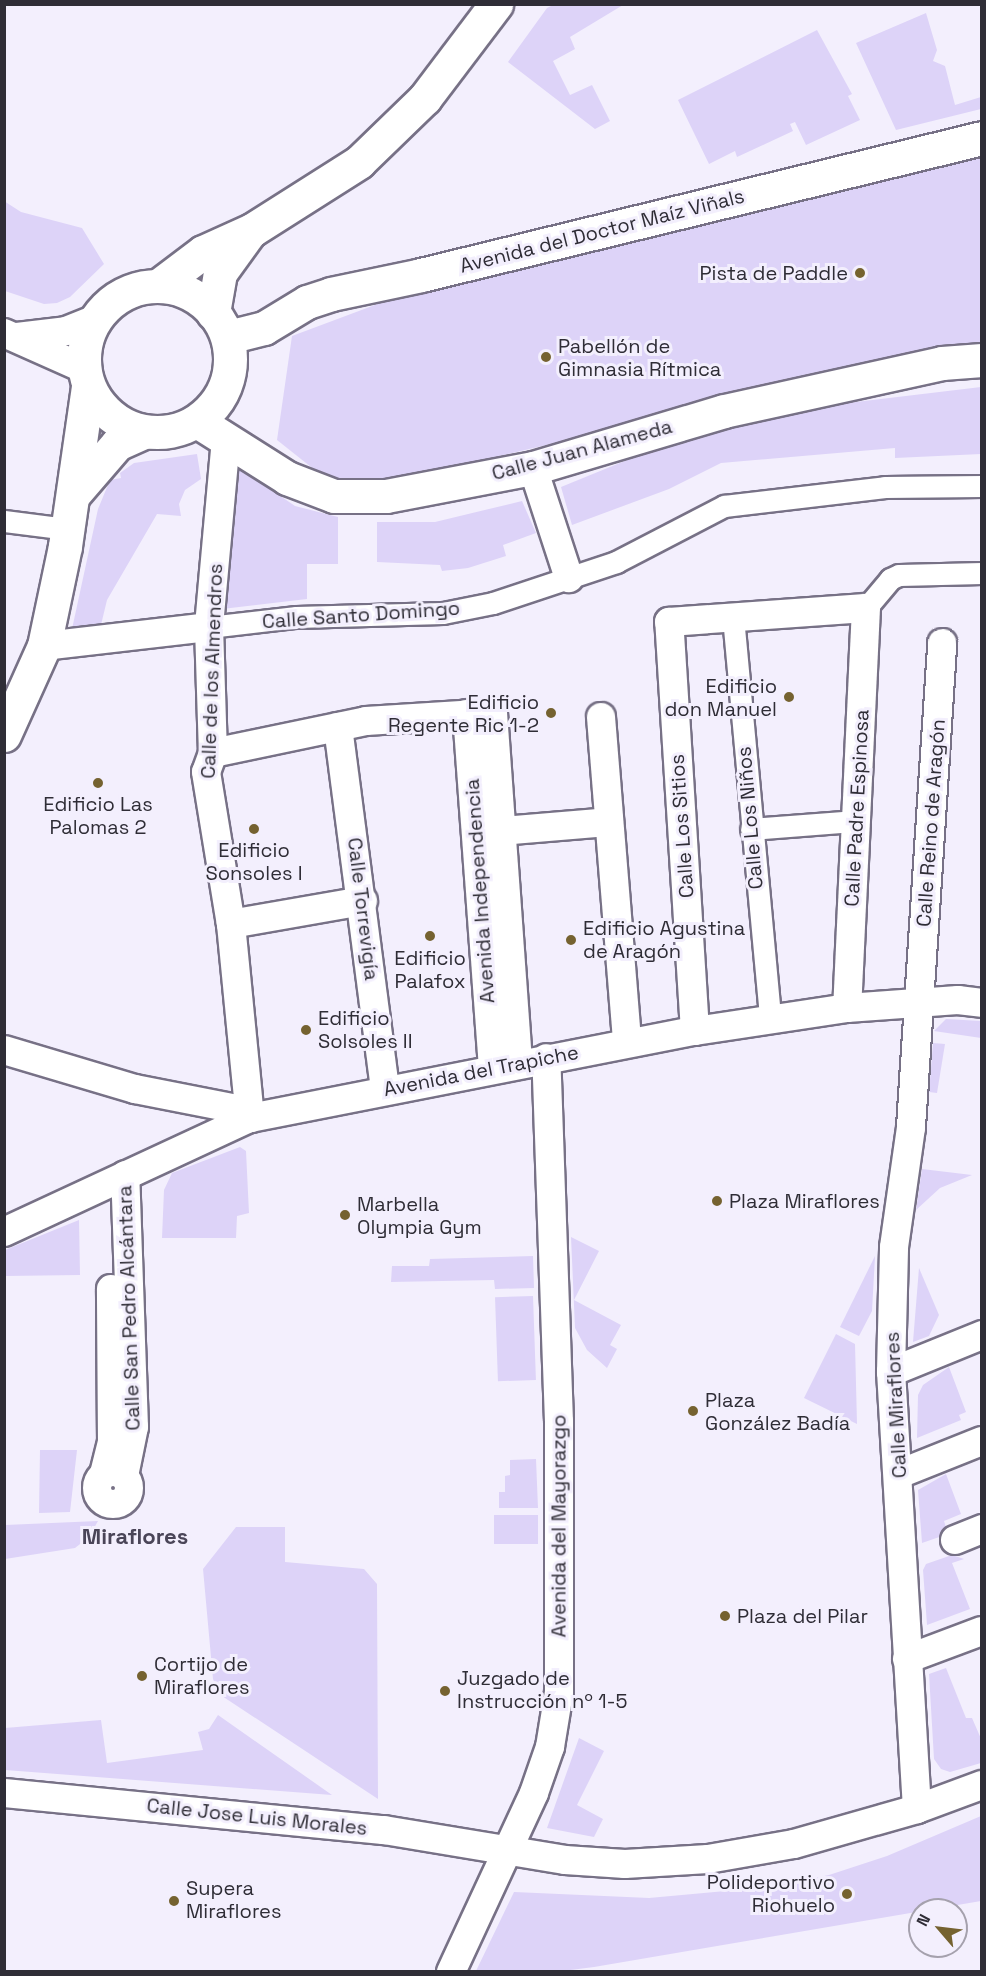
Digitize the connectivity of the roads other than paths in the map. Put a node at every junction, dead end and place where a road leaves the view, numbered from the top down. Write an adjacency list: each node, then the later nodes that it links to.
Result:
1 (496, 4): 3 (street)
2 (981, 138): 6 (street, Avenida del Doctor Maíz Viñals)
3 (252, 230): 4 (street); 6 (street)
4 (158, 286): 5 (street); 6 (street)
5 (95, 319): 7 (street); 9 (street)
6 (221, 325): 10 (street)
7 (11, 335): 9 (street)
8 (981, 360): 13 (street, Calle Juan Alameda)
9 (86, 378): 11 (street); 15 (street)
10 (197, 421): 11 (street); 12 (street, Calle Juan Alameda)
11 (144, 432): 15 (street)
12 (226, 438): 13 (street, Calle Juan Alameda); 22 (street, Calle de los Almendros)
13 (533, 468): 19 (street)
14 (981, 486): 19 (street, Calle Santo Domingo)
15 (74, 494): 17 (street)
16 (4, 520): 17 (street)
17 (67, 530): 24 (street)
18 (981, 573): 20 (street)
19 (569, 578): 22 (street, Calle Santo Domingo)
20 (866, 609): 21 (street); 30 (street, Calle Padre Espinosa)
21 (733, 617): 32 (street, Calle Los Niños); 40 (street, Calle Los Sitios)
22 (209, 627): 24 (street, Calle Santo Domingo); 29 (street, Calle de los Almendros)
23 (942, 643): 36 (street, Calle Reino de Aragón)
24 (44, 646): 28 (street)
25 (480, 714): 27 (street); 33 (street, Avenida Independencia); 43 (street, Avenida Independencia)
26 (601, 717): 31 (street)
27 (338, 727): 29 (street); 34 (street, Calle Torrevigía)
28 (4, 735)
29 (213, 753): 35 (street, Calle de los Almendros)
30 (856, 820): 32 (street); 38 (street, Calle Padre Espinosa)
31 (609, 822): 33 (street); 41 (street)
32 (750, 829): 39 (street, Calle Los Niños)
33 (502, 831): 43 (street, Avenida Independencia)
34 (363, 901): 35 (street); 44 (street, Calle Torrevigía)
35 (231, 924): 46 (street, Calle de los Almendros)
36 (919, 1003): 37 (street, Avenida del Trapiche); 38 (street, Avenida del Trapiche); 51 (street, Calle Miraflores)
37 (981, 1003)
38 (847, 1008): 39 (street, Avenida del Trapiche)
39 (770, 1019): 40 (street, Avenida del Trapiche)
40 (695, 1031): 41 (street, Avenida del Trapiche)
41 (627, 1043): 43 (street, Avenida del Trapiche)
42 (4, 1050): 45 (street)
43 (519, 1062): 44 (street, Avenida del Trapiche); 62 (street, Avenida del Mayorazgo)
44 (385, 1090): 46 (street, Avenida del Trapiche)
45 (177, 1098): 46 (street); 47 (street)
46 (250, 1118): 47 (street, Avenida del Trapiche)
47 (177, 1150): 48 (street, Avenida del Trapiche)
48 (118, 1179): 49 (street, Avenida del Trapiche); 54 (street, Calle San Pedro Alcántara)
49 (4, 1232)
50 (981, 1335): 51 (street)
51 (891, 1372): 53 (street, Calle Miraflores)
52 (981, 1441): 53 (street)
53 (898, 1474): 58 (street, Calle Miraflores)
54 (114, 1475)
55 (981, 1529): 56 (street)
56 (955, 1540)
57 (981, 1631): 58 (street)
58 (907, 1659): 61 (street, Calle Miraflores)
59 (981, 1785): 61 (street, Calle Jose Luis Morales)
60 (4, 1793): 62 (street, Calle Jose Luis Morales)
61 (917, 1809): 62 (street, Calle Jose Luis Morales)
62 (508, 1850): 63 (street, Avenida del Mayorazgo)
63 (451, 1971)

